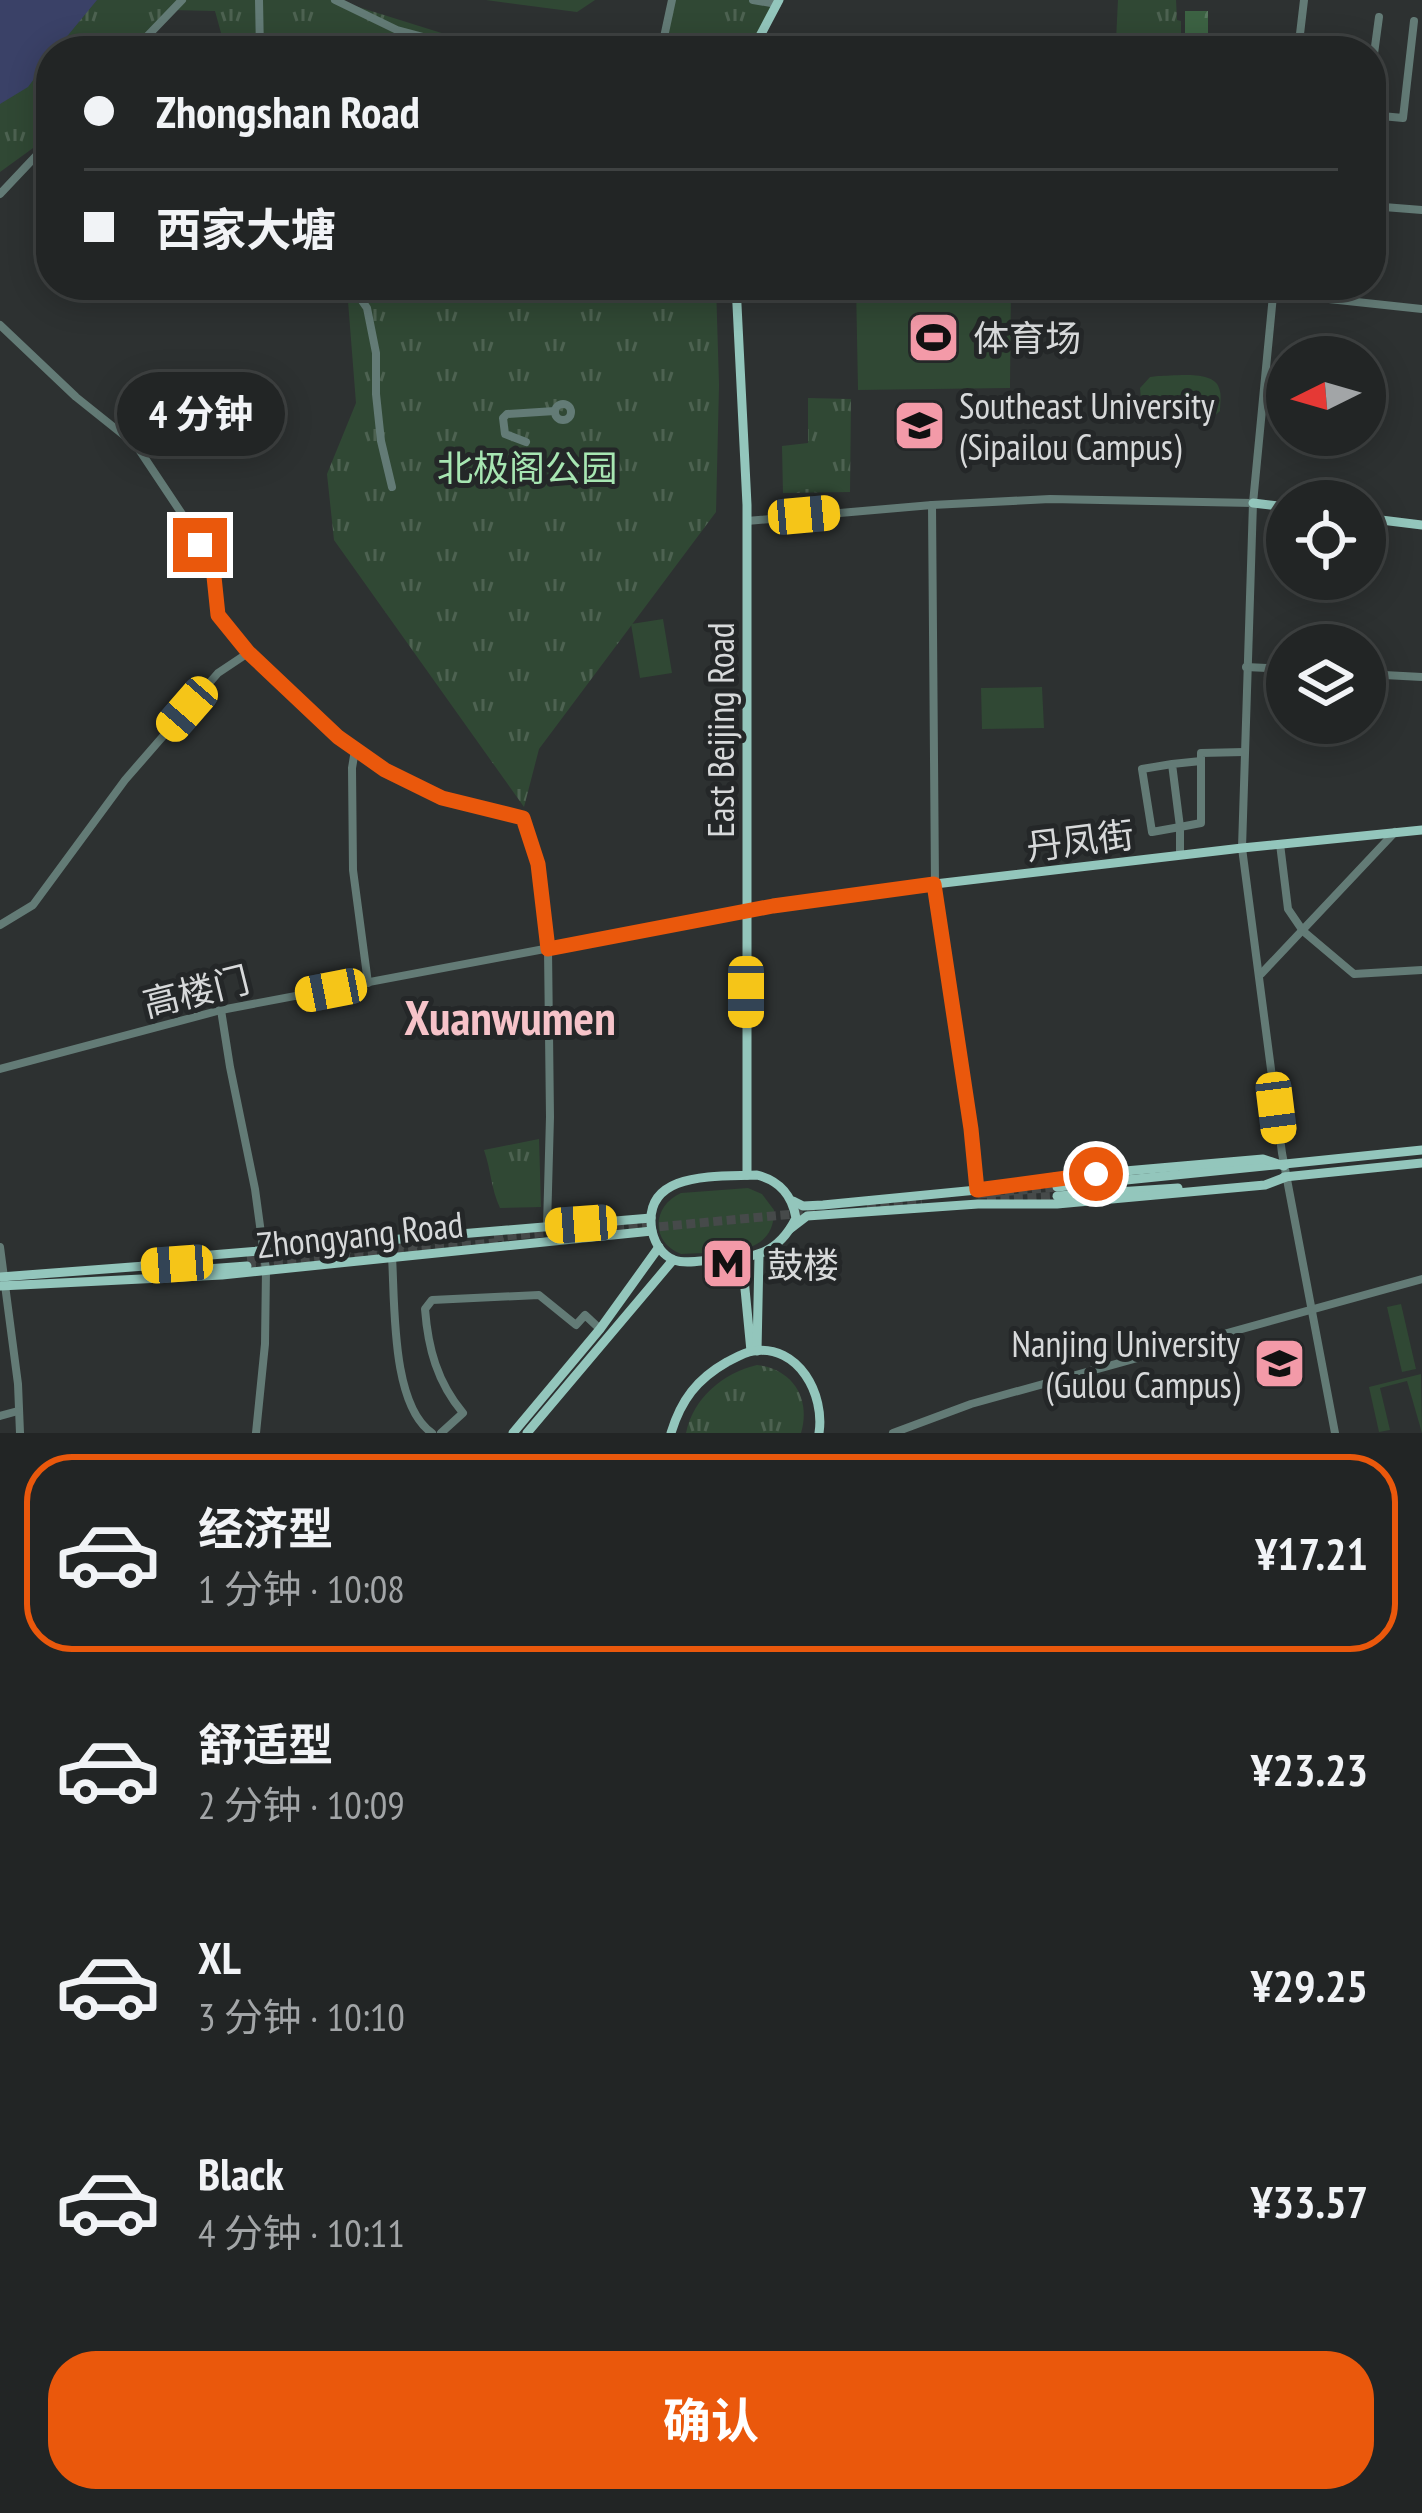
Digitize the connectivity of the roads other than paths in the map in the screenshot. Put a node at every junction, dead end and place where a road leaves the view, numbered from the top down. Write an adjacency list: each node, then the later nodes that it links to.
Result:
1 (182, 0): 10 (street)
2 (259, 0): 11 (street)
3 (334, 0): 12 (street)
4 (672, 0): 13 (street)
5 (753, 0): 7 (street)
6 (1304, 0): 15 (street)
7 (778, 2): 14 (main road)
8 (1378, 17): 16 (street)
9 (1414, 21): 17 (street)
10 (147, 36)
11 (260, 36)
12 (420, 36)
13 (664, 36)
14 (760, 36)
15 (1300, 36)
16 (1376, 36)
17 (1386, 116)
18 (36, 156): 19 (street)
19 (0, 194)
20 (1386, 207): 21 (street)
21 (1422, 210)
22 (361, 300): 30 (street)
23 (737, 300): 34 (main road, East Beijing Road)
24 (1273, 300): 31 (street)
25 (1355, 300): 26 (street)
26 (1422, 309)
27 (0, 326): 37 (street)
28 (555, 411): 29 (street)
29 (526, 442)
30 (392, 487)
31 (1253, 503): 32 (street); 33 (main road); 38 (street)
32 (932, 505): 34 (street); 52 (street)
33 (1266, 505)
34 (747, 521): 53 (main road, East Beijing Road)
35 (1386, 521): 36 (main road)
36 (1422, 525)
37 (248, 652): 42 (street); 54 (street)
38 (1246, 667): 39 (street); 43 (street)
39 (1266, 668)
40 (1386, 675): 41 (street)
41 (1422, 677)
42 (355, 750): 56 (street); 59 (street)
43 (1244, 752): 44 (street); 50 (street)
44 (1201, 761): 45 (street); 46 (street)
45 (1172, 764): 46 (street); 46 (street)
46 (1180, 827): 51 (street)
47 (1422, 830): 48 (main road, 丹凤街)
48 (1396, 831): 49 (main road, 丹凤街); 55 (street)
49 (1280, 844): 50 (main road, 丹凤街); 55 (street)
50 (1242, 848): 51 (main road, 丹凤街); 58 (street)
51 (1180, 855): 52 (main road, 丹凤街)
52 (934, 884): 53 (main road, 丹凤街); 66 (street)
53 (746, 911): 56 (street, 高楼门); 65 (main road, East Beijing Road)
54 (0, 925)
55 (1303, 931): 57 (street); 58 (street)
56 (548, 949): 59 (street, 高楼门); 69 (street)
57 (1422, 970)
58 (1260, 975): 64 (street)
59 (368, 983): 60 (street, 高楼门)
60 (221, 1010): 61 (street, 高楼门); 73 (street)
61 (0, 1069)
62 (1422, 1150): 64 (main road)
63 (1422, 1162): 64 (main road)
64 (1284, 1165): 64 (main road); 66 (main road); 70 (main road); 82 (street)
65 (746, 1175): 67 (main road); 68 (main road)
66 (977, 1190): 67 (main road)
67 (793, 1201): 70 (main road)
68 (652, 1224): 69 (main road, Zhongyang Road); 72 (main road); 75 (main road, Zhongyang Road)
69 (547, 1226): 73 (main road, Zhongyang Road)
70 (790, 1229): 74 (main road)
71 (0, 1247): 81 (street)
72 (659, 1247): 77 (main road); 83 (main road)
73 (264, 1252): 78 (main road, Zhongyang Road); 79 (street)
74 (759, 1255): 76 (main road); 84 (main road)
75 (392, 1257): 79 (main road, Zhongyang Road); 87 (street)
76 (742, 1258): 77 (main road); 84 (main road)
77 (673, 1260): 91 (main road)
78 (142, 1266): 81 (main road, Zhongyang Road); 81 (main road, Zhongyang Road)
79 (266, 1270): 81 (main road, Zhongyang Road); 89 (street)
80 (1422, 1280): 82 (street)
81 (3, 1281): 85 (street)
82 (1312, 1312): 94 (street); 95 (street)
83 (600, 1329): 87 (street); 90 (main road)
84 (754, 1351): 92 (main road); 93 (main road)
85 (18, 1411): 86 (street); 88 (street)
86 (0, 1416)
87 (428, 1432)
88 (20, 1433)
89 (256, 1433)
90 (513, 1433)
91 (527, 1433)
92 (671, 1433)
93 (819, 1433)
94 (893, 1433)
95 (1335, 1433)

